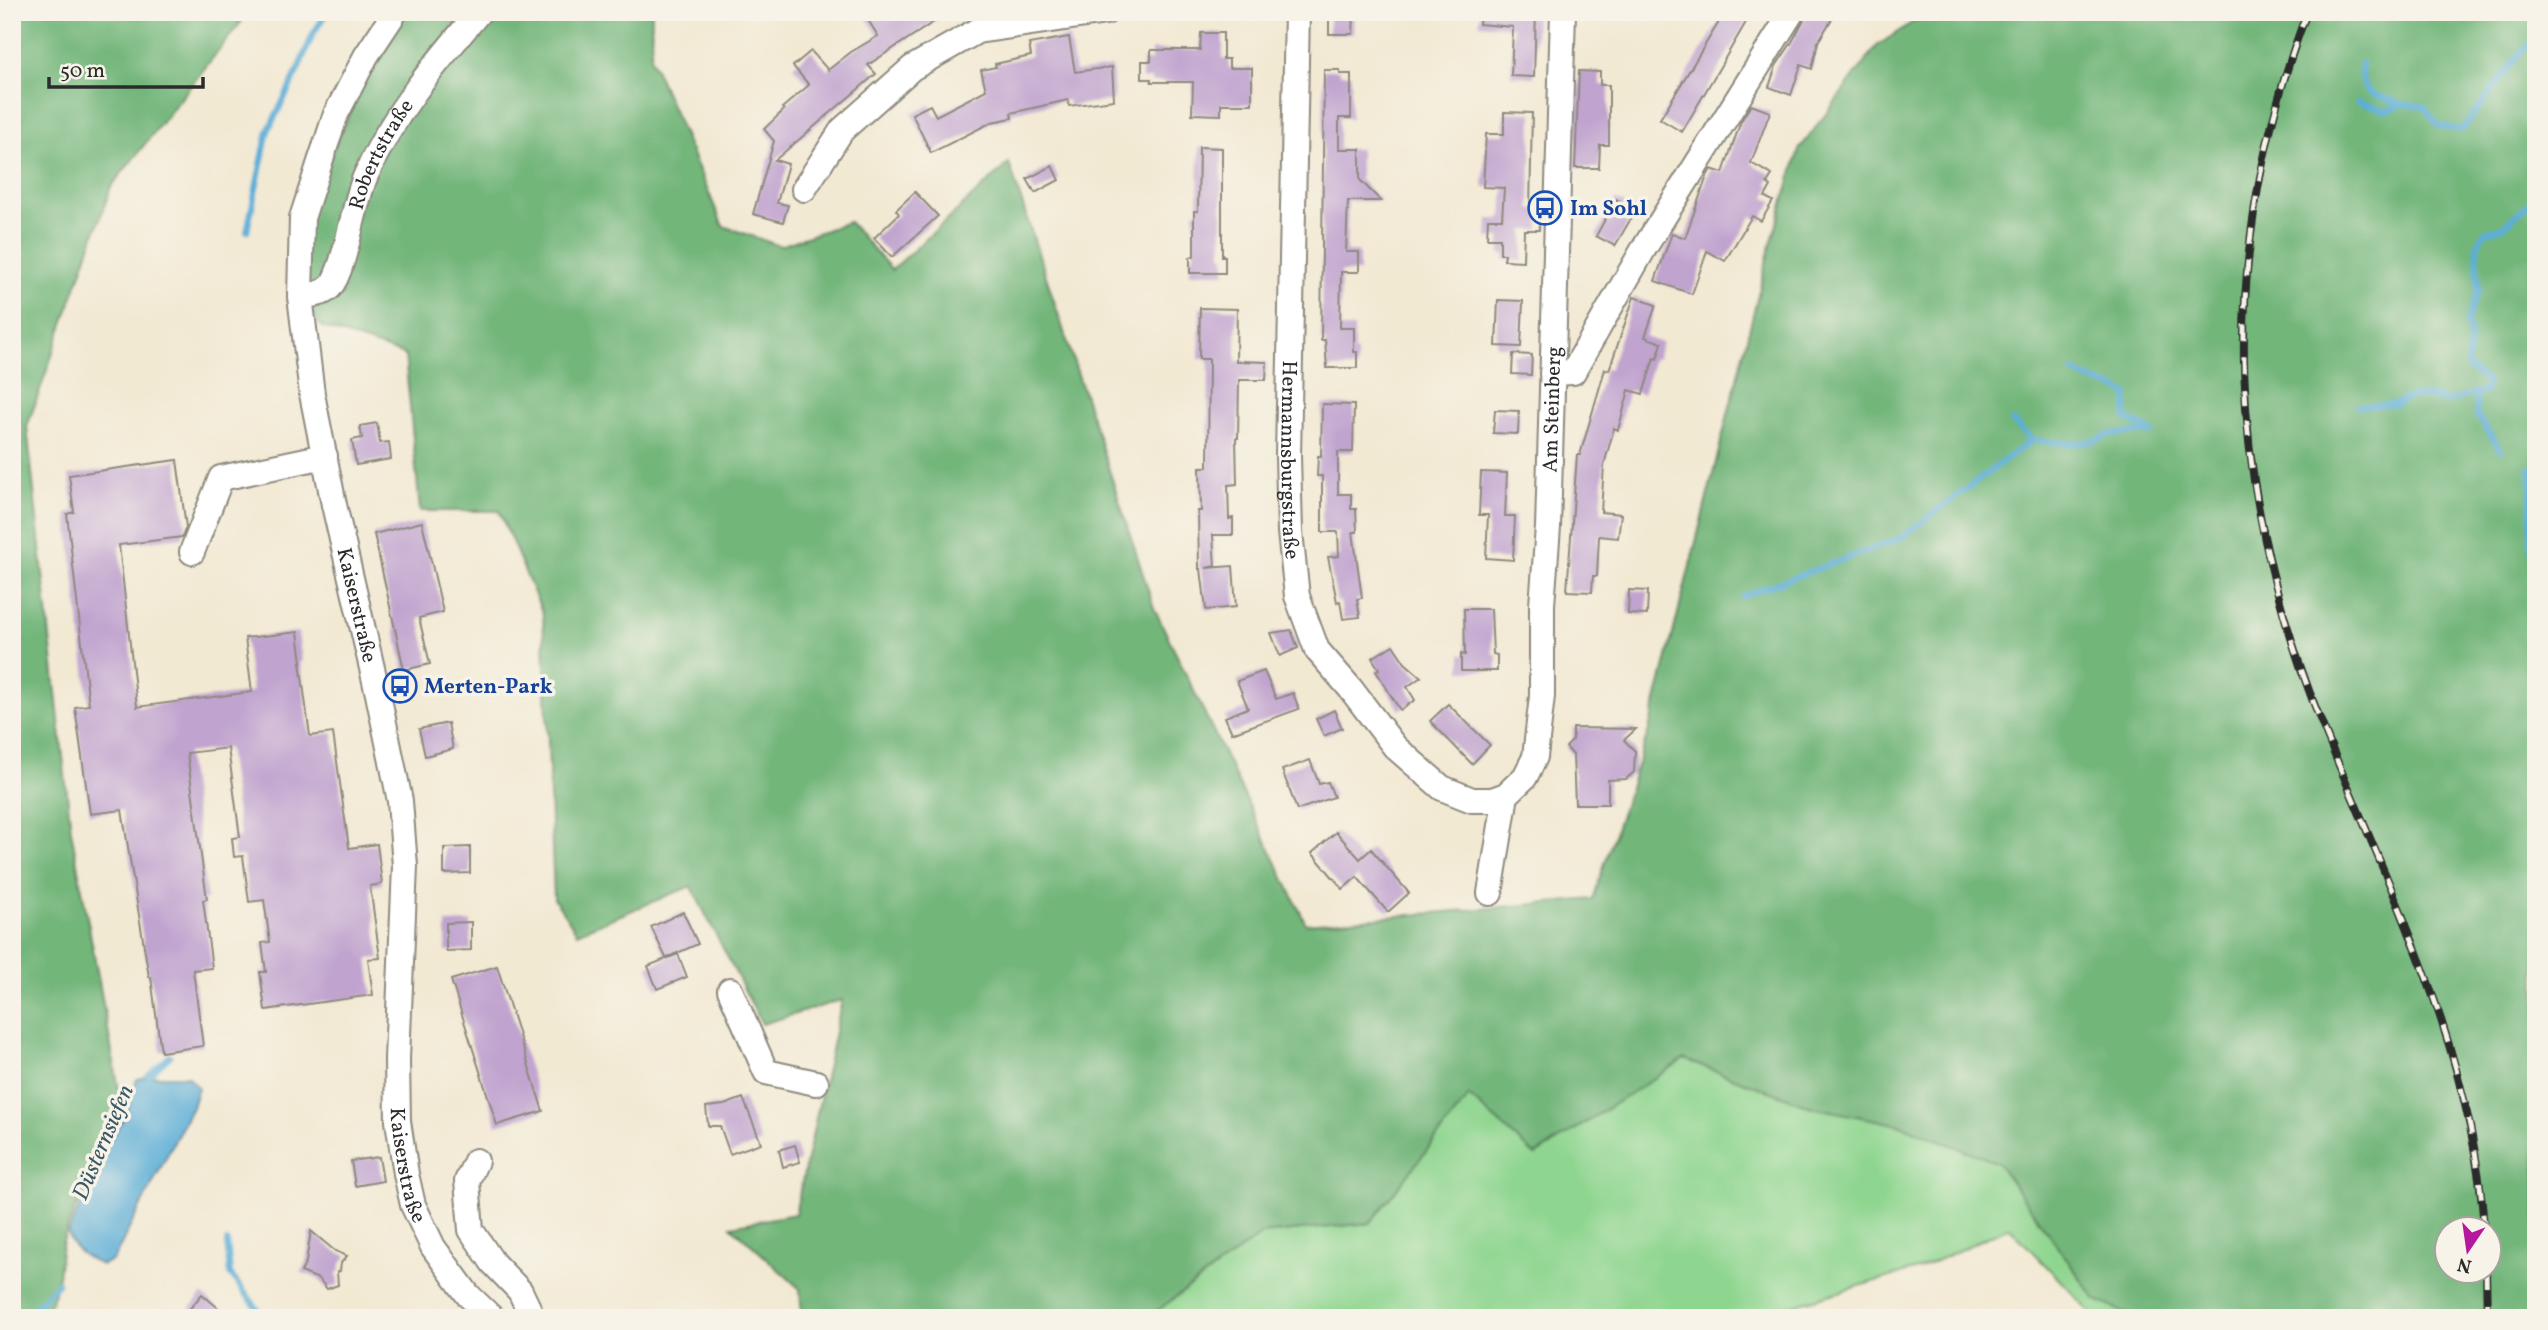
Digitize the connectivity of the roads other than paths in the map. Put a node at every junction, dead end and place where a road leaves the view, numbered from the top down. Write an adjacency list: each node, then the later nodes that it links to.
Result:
1 (395, 12): 8 (street, Kaiserstraße)
2 (479, 12): 8 (street, Robertstraße)
3 (1106, 12): 7 (street)
4 (1297, 12): 12 (street, Hermannsburgstraße)
5 (1563, 12): 9 (street, Am Steinberg)
6 (1792, 12): 9 (street)
7 (804, 189)
8 (300, 296): 10 (street, Kaiserstraße)
9 (1552, 373): 12 (street, Am Steinberg)
10 (325, 456): 11 (street); 17 (street, Kaiserstraße)
11 (192, 552)
12 (1506, 795): 13 (street)
13 (1490, 893)
14 (730, 990): 15 (street)
15 (816, 1083)
16 (476, 1161): 18 (street)
17 (492, 1318)
18 (528, 1318)

